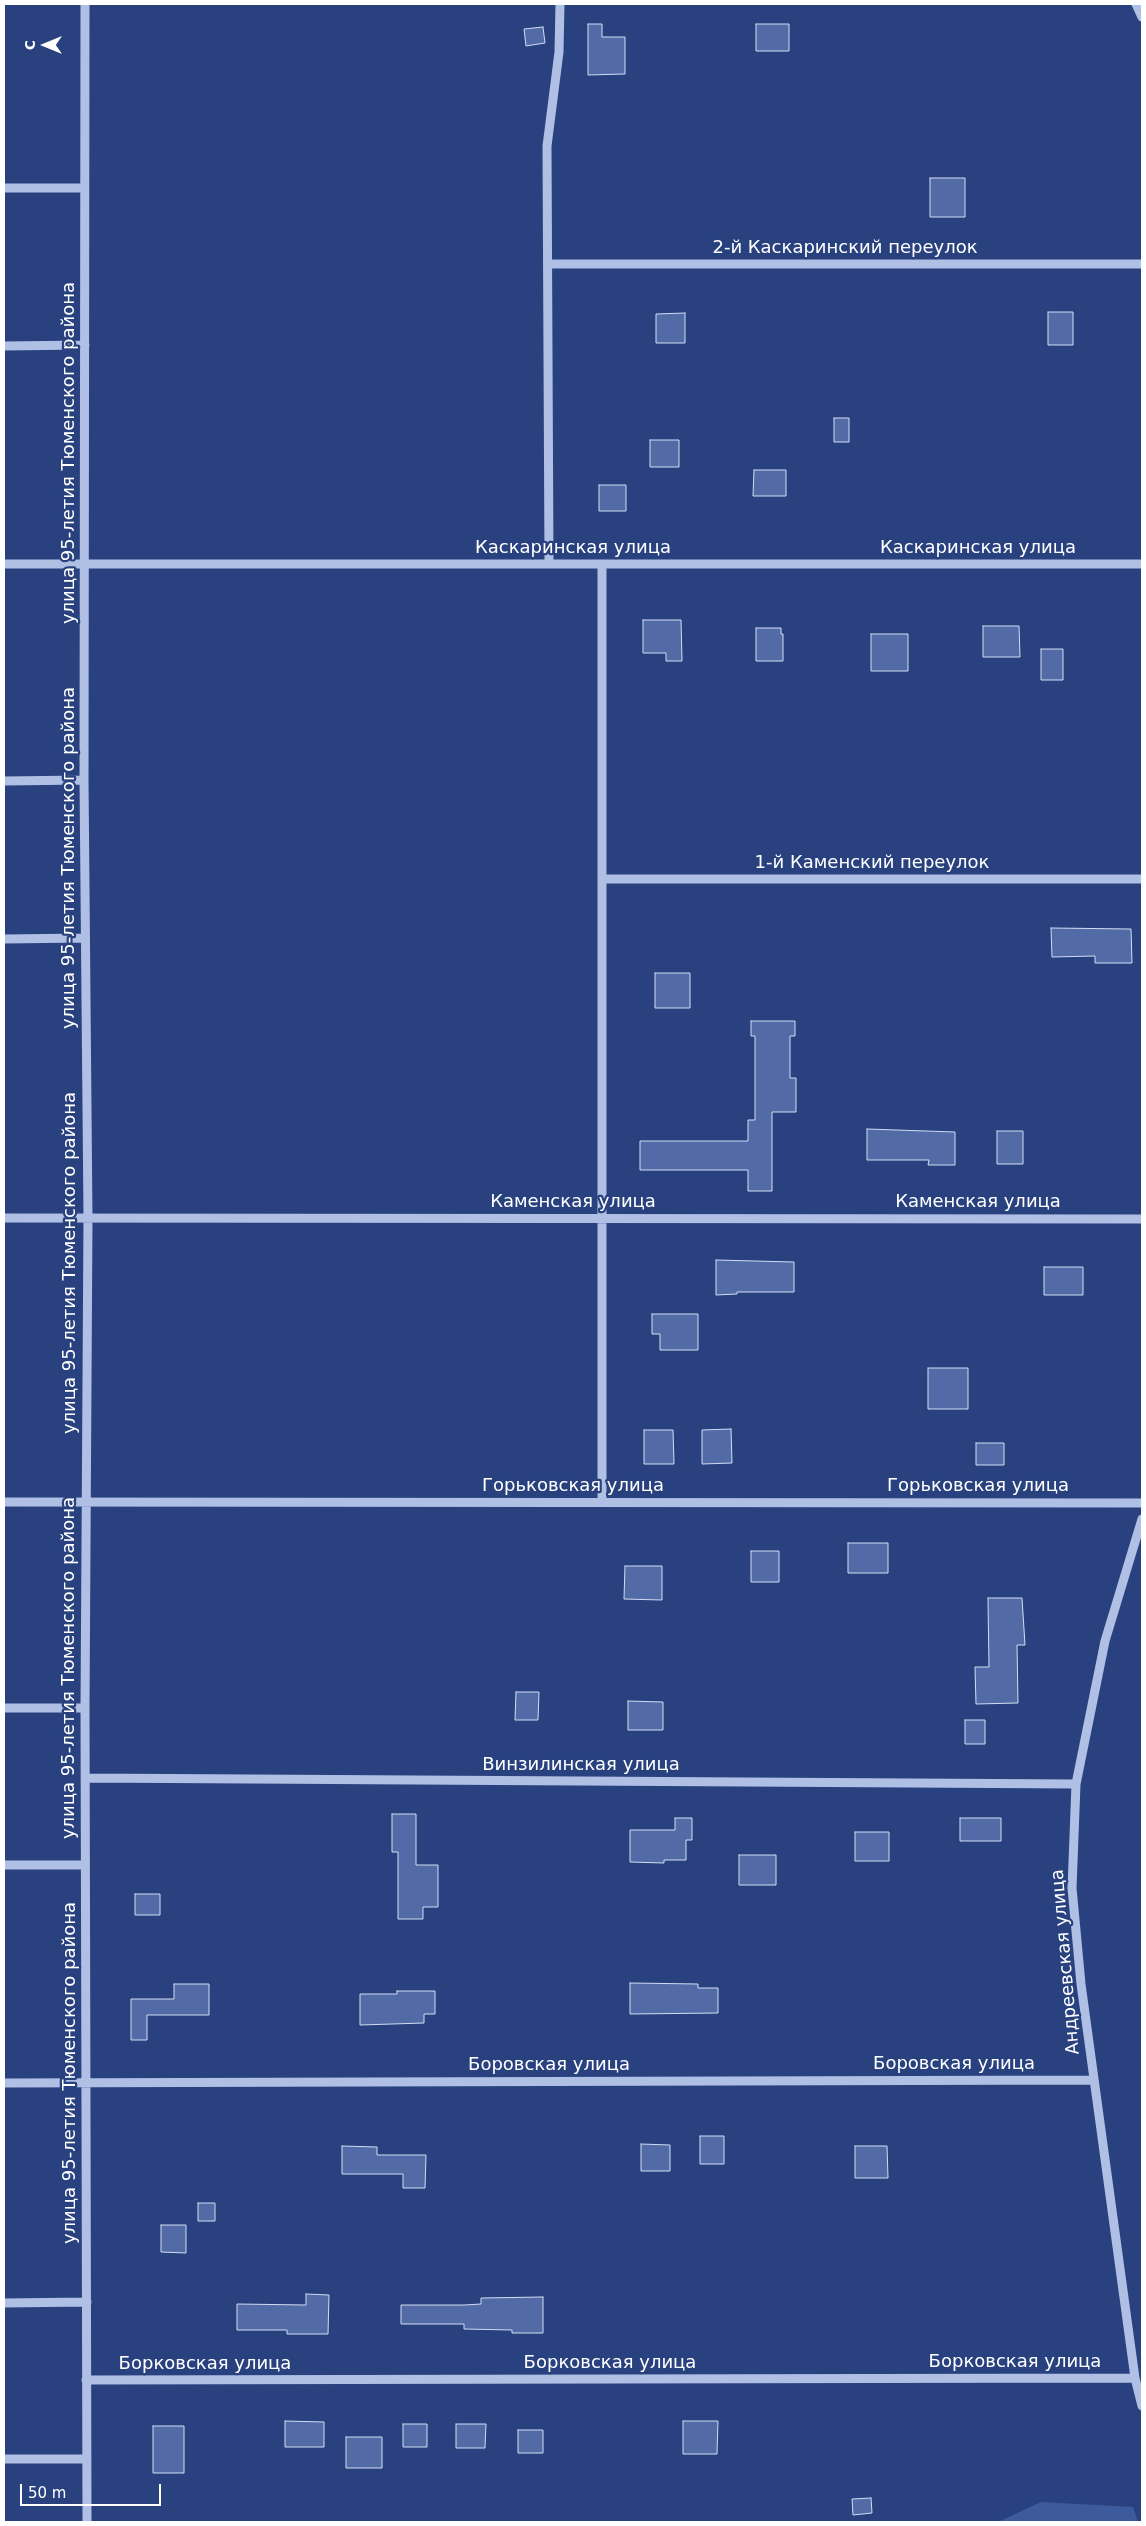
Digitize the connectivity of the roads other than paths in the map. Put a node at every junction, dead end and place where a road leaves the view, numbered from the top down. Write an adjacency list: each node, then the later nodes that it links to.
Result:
1 (85, 4): 6 (street, улица 95-летия Тюменского района)
2 (560, 4): 7 (street)
3 (1136, 4): 4 (street)
4 (1142, 17)
5 (4, 188): 6 (street)
6 (84, 188): 9 (street, улица 95-летия Тюменского района)
7 (548, 264): 8 (street, 2-й Каскаринский переулок); 13 (street)
8 (1142, 264)
9 (85, 345): 10 (street); 12 (street, улица 95-летия Тюменского района)
10 (4, 346)
11 (4, 564): 12 (street, Каскаринская улица)
12 (86, 564): 13 (street, Каскаринская улица); 16 (street, улица 95-летия Тюменского района)
13 (549, 564): 14 (street, Каскаринская улица)
14 (602, 564): 15 (street, Каскаринская улица); 18 (street)
15 (1142, 564)
16 (84, 780): 17 (street); 20 (street, улица 95-летия Тюменского района)
17 (4, 781)
18 (602, 879): 19 (street, 1-й Каменский переулок); 24 (street)
19 (1142, 879)
20 (85, 938): 21 (street); 23 (street, улица 95-летия Тюменского района)
21 (4, 939)
22 (4, 1218): 23 (street, Каменская улица)
23 (88, 1218): 24 (street, Каменская улица); 26 (street, улица 95-летия Тюменского района)
24 (602, 1218): 25 (street, Каменская улица); 28 (street)
25 (1142, 1219)
26 (86, 1501): 27 (street, Горьковская улица); 28 (street, Горьковская улица); 32 (street, улица 95-летия Тюменского района)
27 (4, 1502)
28 (602, 1502): 29 (street, Горьковская улица)
29 (1142, 1503)
30 (1142, 1519): 34 (street, Андреевская улица)
31 (4, 1708): 32 (street)
32 (85, 1708): 33 (street, улица 95-летия Тюменского района)
33 (85, 1778): 34 (street, Винзилинская улица); 35 (street, улица 95-летия Тюменского района)
34 (1076, 1784): 37 (street, Андреевская улица)
35 (85, 1865): 36 (street); 38 (street, улица 95-летия Тюменского района)
36 (4, 1866)
37 (1094, 2080): 38 (street, Боровская улица); 42 (street, Андреевская улица)
38 (86, 2083): 39 (street, Боровская улица); 40 (street, улица 95-летия Тюменского района)
39 (4, 2084)
40 (86, 2302): 41 (street); 43 (street, улица 95-летия Тюменского района)
41 (4, 2303)
42 (1135, 2378): 43 (street, Борковская улица); 44 (street, Андреевская улица)
43 (86, 2380): 46 (street, улица 95-летия Тюменского района)
44 (1142, 2406)
45 (4, 2459): 46 (street)
46 (87, 2459): 47 (street, улица 95-летия Тюменского района)
47 (87, 2522)

